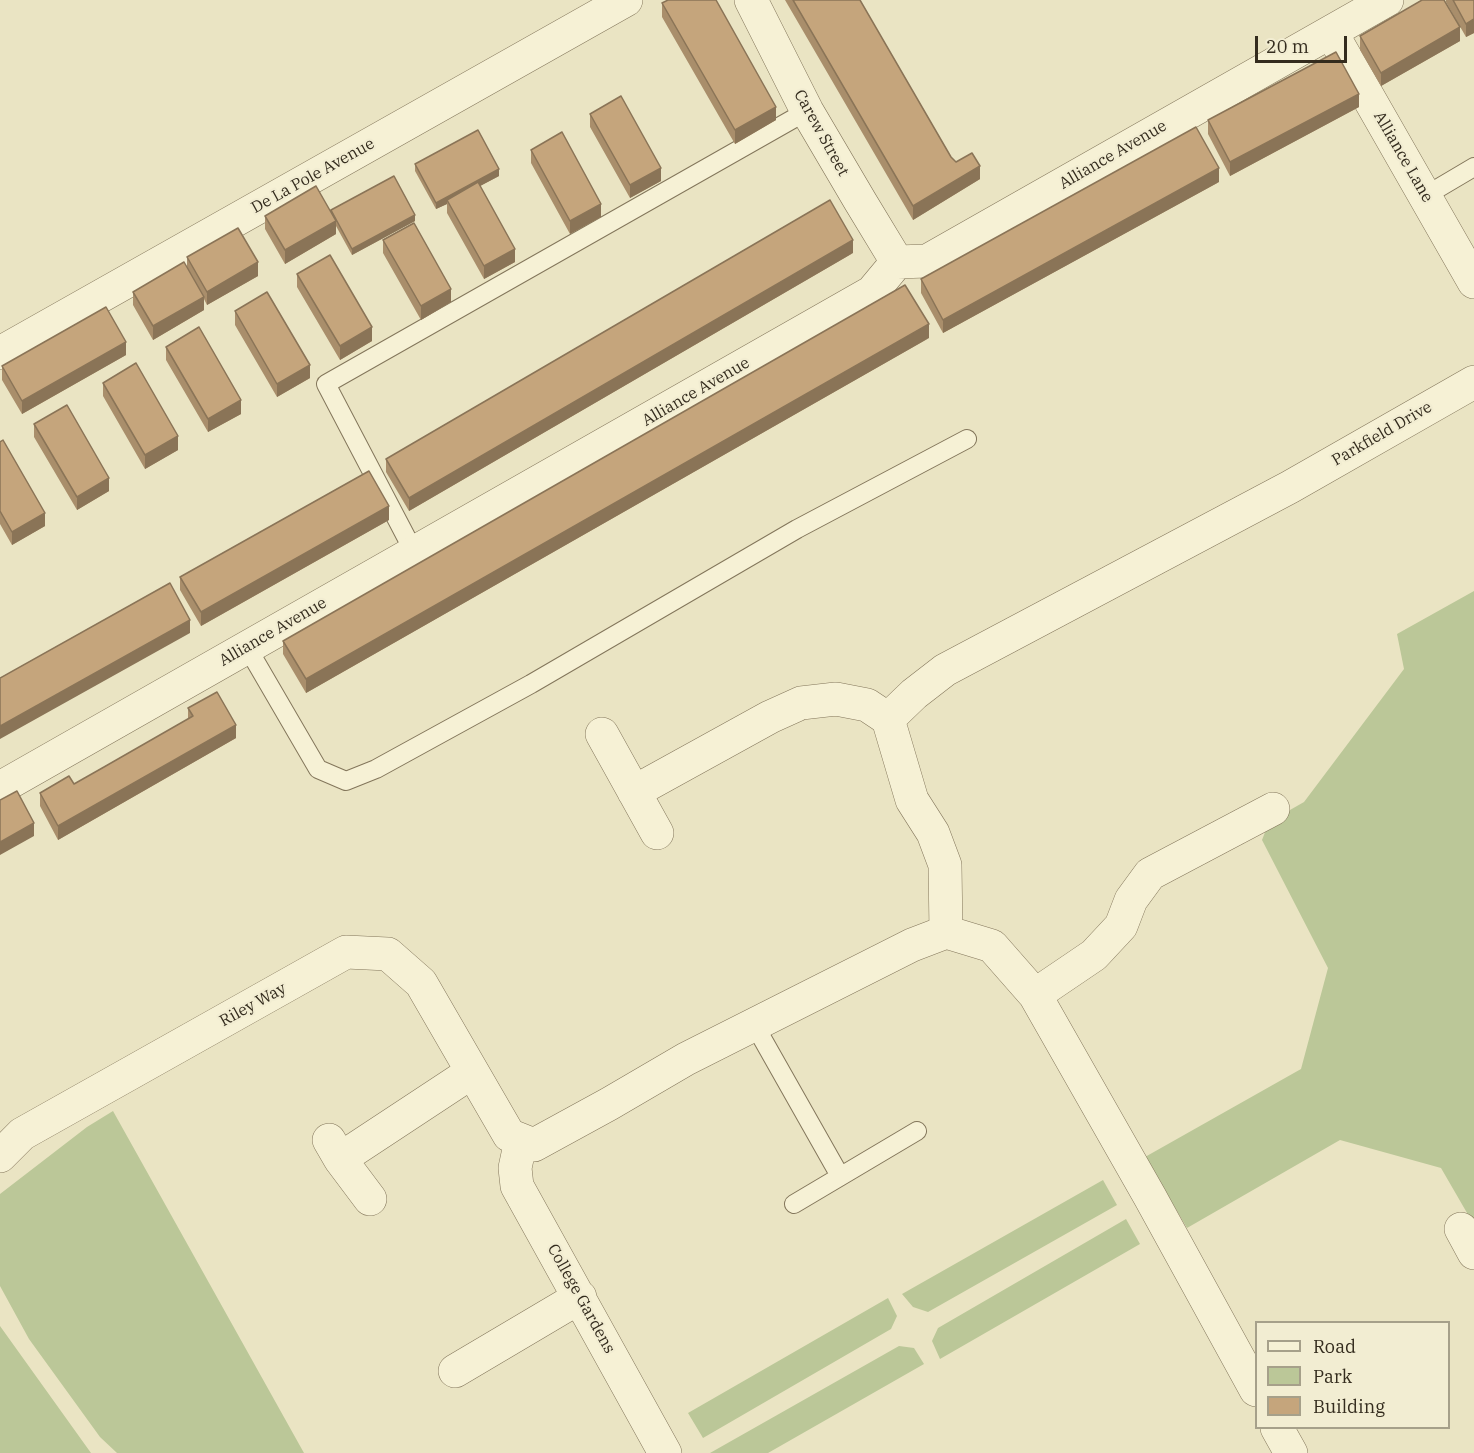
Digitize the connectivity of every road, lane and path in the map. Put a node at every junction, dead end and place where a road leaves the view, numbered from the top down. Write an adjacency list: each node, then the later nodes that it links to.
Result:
1 (626, 0): 10 (street, De La Pole Avenue)
2 (751, 0): 5 (street, Carew Street)
3 (1387, 0): 4 (street, Alliance Avenue)
4 (1331, 32): 7 (street, Alliance Lane); 8 (street, Alliance Avenue)
5 (807, 111): 8 (street, Carew Street); 13 (lane)
6 (1474, 168): 7 (lane)
7 (1425, 196): 9 (street, Alliance Lane)
8 (897, 262): 13 (street, Alliance Avenue)
9 (1474, 282)
10 (0, 353)
11 (1474, 382): 15 (street, Parkfield Drive)
12 (967, 439): 14 (lane)
13 (414, 552): 14 (street, Alliance Avenue)
14 (247, 647): 17 (street, Alliance Avenue)
15 (888, 719): 18 (street); 21 (street)
16 (602, 734): 18 (street)
17 (0, 788)
18 (634, 792): 20 (street)
19 (1273, 809): 22 (street)
20 (657, 833)
21 (946, 932): 22 (street); 23 (street)
22 (1035, 995): 33 (street)
23 (754, 1024): 26 (street); 28 (lane)
24 (472, 1072): 26 (street, Riley Way); 27 (street, Riley Way); 29 (street)
25 (917, 1131): 28 (lane)
26 (521, 1140): 31 (street, College Gardens)
27 (0, 1156)
28 (840, 1176): 30 (lane)
29 (370, 1199)
30 (794, 1204)
31 (580, 1297): 32 (street); 35 (street, College Gardens)
32 (455, 1371)
33 (1255, 1386)
34 (1278, 1429): 36 (street)
35 (665, 1453)
36 (1291, 1453)

